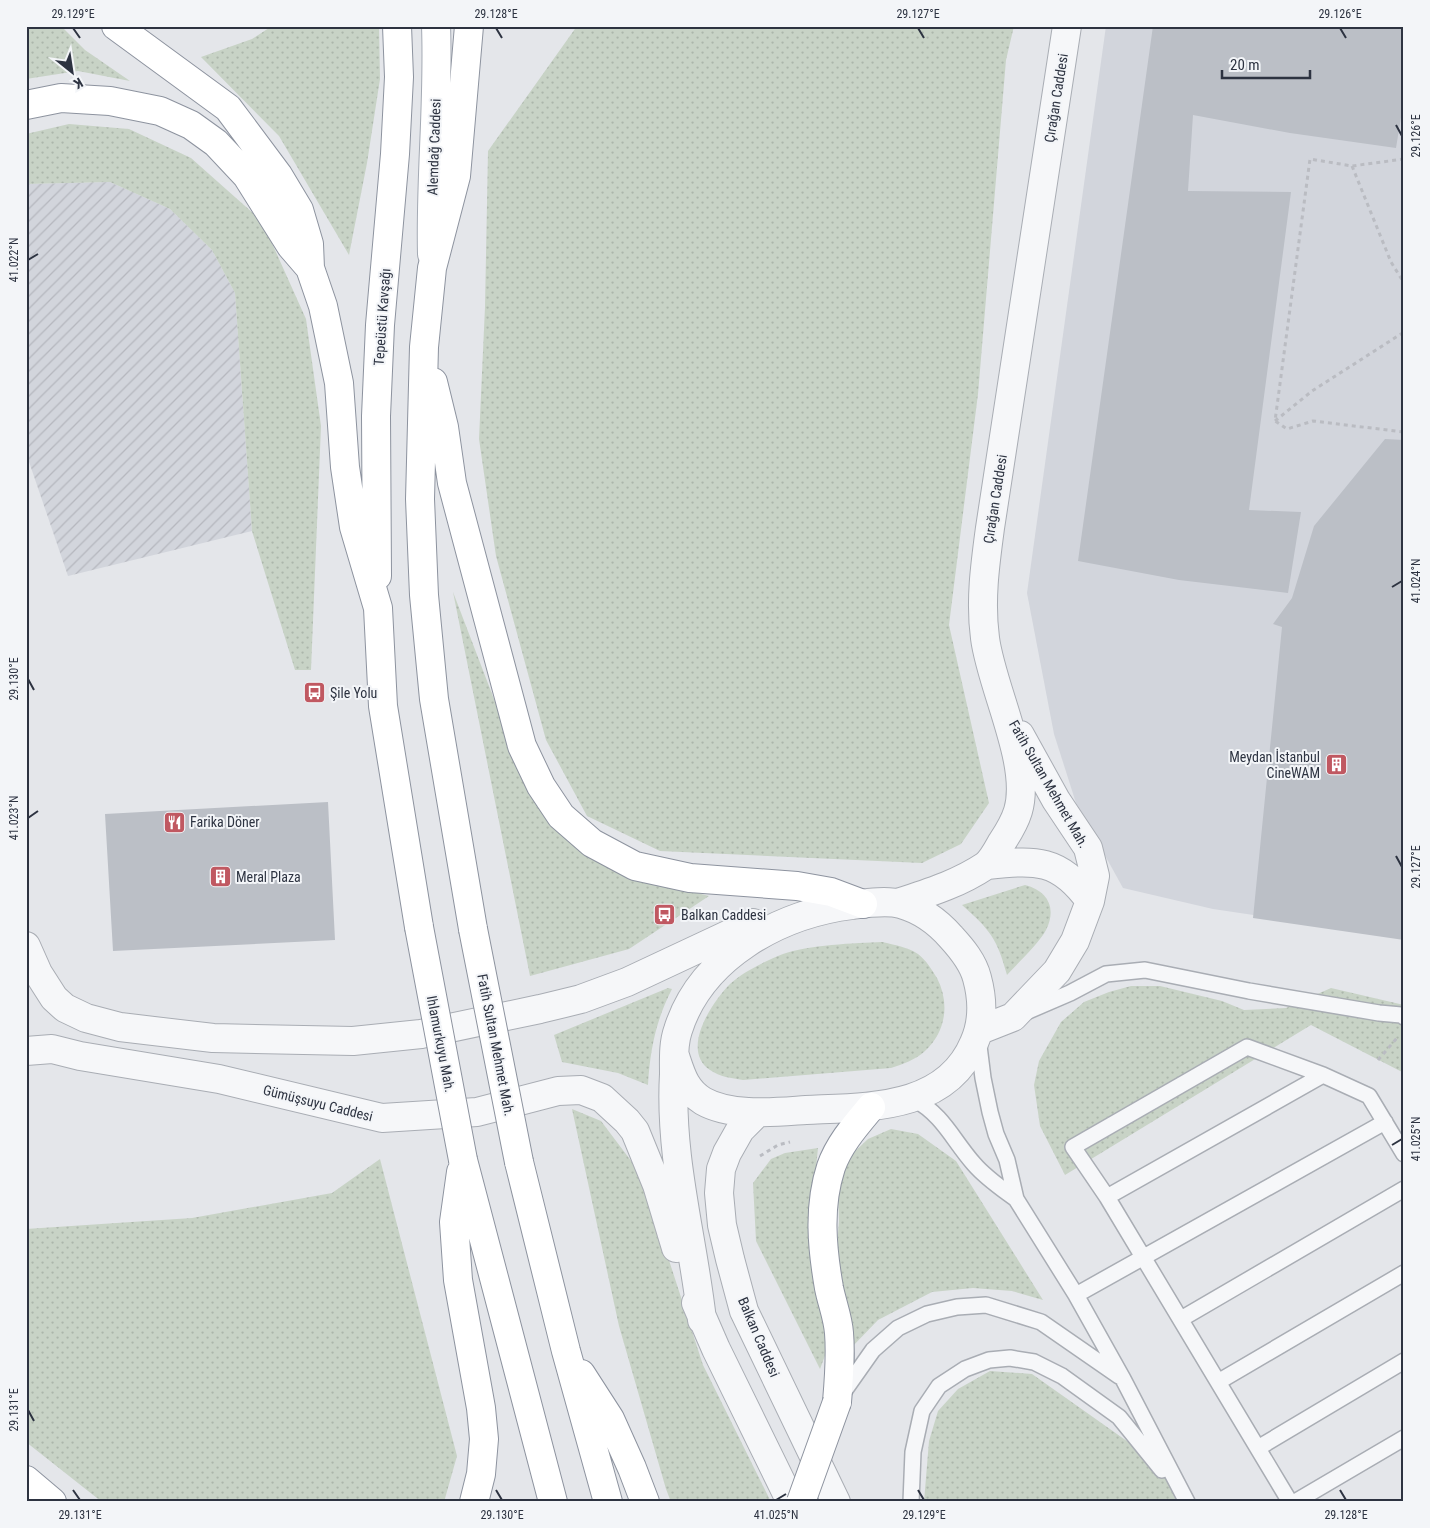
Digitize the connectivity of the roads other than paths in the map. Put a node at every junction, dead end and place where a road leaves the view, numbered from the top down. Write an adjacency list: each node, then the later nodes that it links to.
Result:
1 (116, 26): 7 (main road)
2 (397, 26): 10 (main road, Tepeüstü Kavşağı)
3 (436, 26): 8 (main road, Alemdağ Caddesi)
4 (469, 26): 8 (main road)
5 (1067, 26): 11 (street, Çırağan Caddesi)
6 (26, 105): 7 (main road)
7 (310, 268): 10 (main road)
8 (432, 268): 9 (main road, Fatih Sultan Mehmet Mah.)
9 (424, 347): 15 (main road); 38 (main road, Fatih Sultan Mehmet Mah., bridge)
10 (378, 608): 29 (main road, Ihlamurkuyu Mah., bridge)
11 (1000, 699): 12 (street, Çırağan Caddesi); 13 (street, Fatih Sultan Mehmet Mah.)
12 (988, 865): 13 (street); 14 (street, Çırağan Caddesi)
13 (1090, 901): 19 (street, Fatih Sultan Mehmet Mah.)
14 (898, 903): 15 (street); 20 (street)
15 (863, 904): 16 (street)
16 (799, 917): 17 (street); 22 (street)
17 (26, 946)
18 (1404, 1017): 19 (lane)
19 (1013, 1018): 20 (street, Fatih Sultan Mehmet Mah.)
20 (979, 1033): 24 (street); 32 (lane)
21 (26, 1051): 37 (street, Gümüşsuyu Caddesi)
22 (675, 1056): 26 (street); 37 (street)
23 (1323, 1075): 27 (lane); 31 (lane); 31 (lane)
24 (914, 1098): 25 (street); 32 (lane)
25 (871, 1107): 26 (street); 42 (main road)
26 (757, 1113): 54 (street, Balkan Caddesi)
27 (1385, 1122): 28 (lane); 33 (lane)
28 (1404, 1154)
29 (463, 1160): 48 (main road); 49 (main road)
30 (1404, 1189): 36 (lane)
31 (1107, 1197): 33 (lane)
32 (1016, 1199): 35 (lane)
33 (1143, 1256): 35 (lane); 36 (lane)
34 (1404, 1273): 41 (lane)
35 (1076, 1296): 40 (lane)
36 (1181, 1319): 41 (lane)
37 (702, 1320): 52 (street)
38 (566, 1352): 50 (main road); 51 (main road)
39 (1404, 1361): 44 (lane)
40 (1123, 1379): 42 (lane); 46 (lane)
41 (1218, 1382): 44 (lane)
42 (836, 1402): 53 (main road, bridge)
43 (1404, 1438): 57 (lane)
44 (1258, 1448): 56 (lane)
45 (26, 1480): 47 (main road)
46 (1184, 1497): 55 (lane)
47 (52, 1502)
48 (474, 1502)
49 (553, 1502)
50 (608, 1502)
51 (645, 1502)
52 (790, 1502)
53 (802, 1502)
54 (836, 1502)
55 (912, 1502)
56 (1290, 1502)
57 (1295, 1502)

